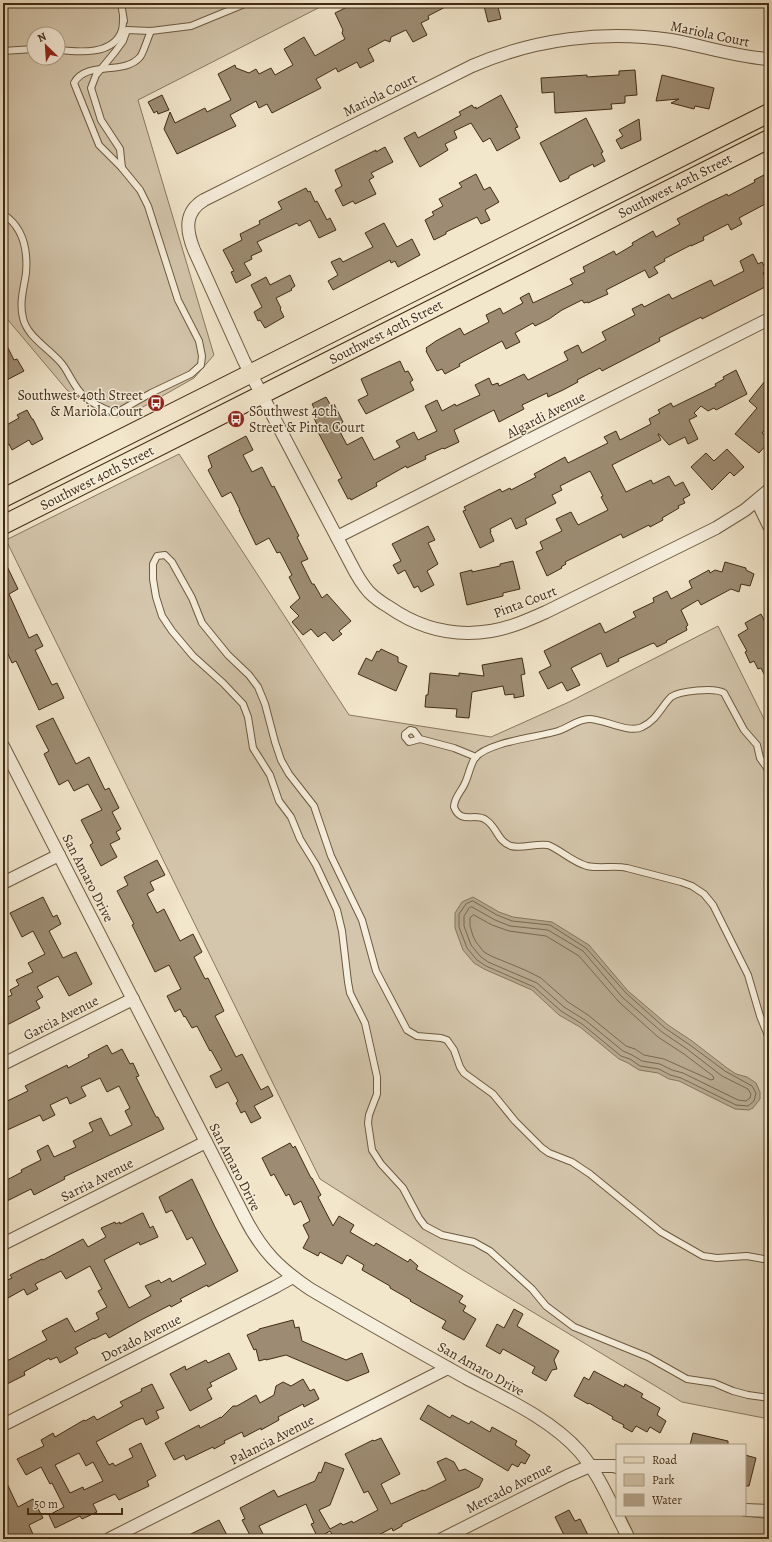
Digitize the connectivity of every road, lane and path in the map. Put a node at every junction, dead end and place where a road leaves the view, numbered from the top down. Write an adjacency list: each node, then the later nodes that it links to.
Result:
1 (121, 3): 3 (lane)
2 (247, 3): 5 (lane)
3 (123, 17): 4 (lane); 8 (lane)
4 (127, 30): 5 (lane); 10 (lane)
5 (151, 32): 10 (lane)
6 (26, 50): 7 (lane)
7 (3, 51)
8 (66, 51)
9 (769, 59): 16 (street, Mariola Court)
10 (101, 69): 13 (lane); 13 (lane)
11 (769, 113): 16 (main road, Southwest 40th Street)
12 (769, 140): 17 (main road, Southwest 40th Street)
13 (122, 168): 14 (lane)
14 (3, 214)
15 (769, 319): 23 (street, Algardi Avenue)
16 (251, 374): 17 (street, Pinta Court); 19 (main road, Southwest 40th Street)
17 (262, 395): 21 (main road, Southwest 40th Street); 23 (street, Pinta Court)
18 (769, 490): 20 (street, Pinta Court)
19 (3, 498)
20 (757, 501): 22 (street); 23 (street, Pinta Court)
21 (3, 525)
22 (769, 526)
23 (337, 537)
24 (420, 739): 26 (lane)
25 (3, 746): 28 (street, San Amaro Drive)
26 (476, 757): 27 (lane); 31 (lane)
27 (769, 771)
28 (59, 855): 29 (street); 30 (street, San Amaro Drive)
29 (3, 883)
30 (133, 999): 32 (street, Garcia Avenue); 33 (street, San Amaro Drive)
31 (769, 1038)
32 (3, 1064)
33 (206, 1142): 34 (street, Sarria Avenue); 36 (street, San Amaro Drive)
34 (3, 1244)
35 (769, 1260): 38 (lane)
36 (292, 1277): 37 (street, San Amaro Drive); 39 (street, Dorado Avenue)
37 (448, 1368): 40 (street, San Amaro Drive); 46 (street, Palancia Avenue)
38 (769, 1398)
39 (3, 1425)
40 (590, 1466): 41 (street); 44 (street, San Amaro Drive); 47 (street, Mercado Avenue)
41 (616, 1467)
42 (746, 1510): 43 (street)
43 (769, 1511)
44 (616, 1513)
45 (618, 1516): 48 (street, San Amaro Drive)
46 (109, 1539)
47 (442, 1539)
48 (629, 1539)

